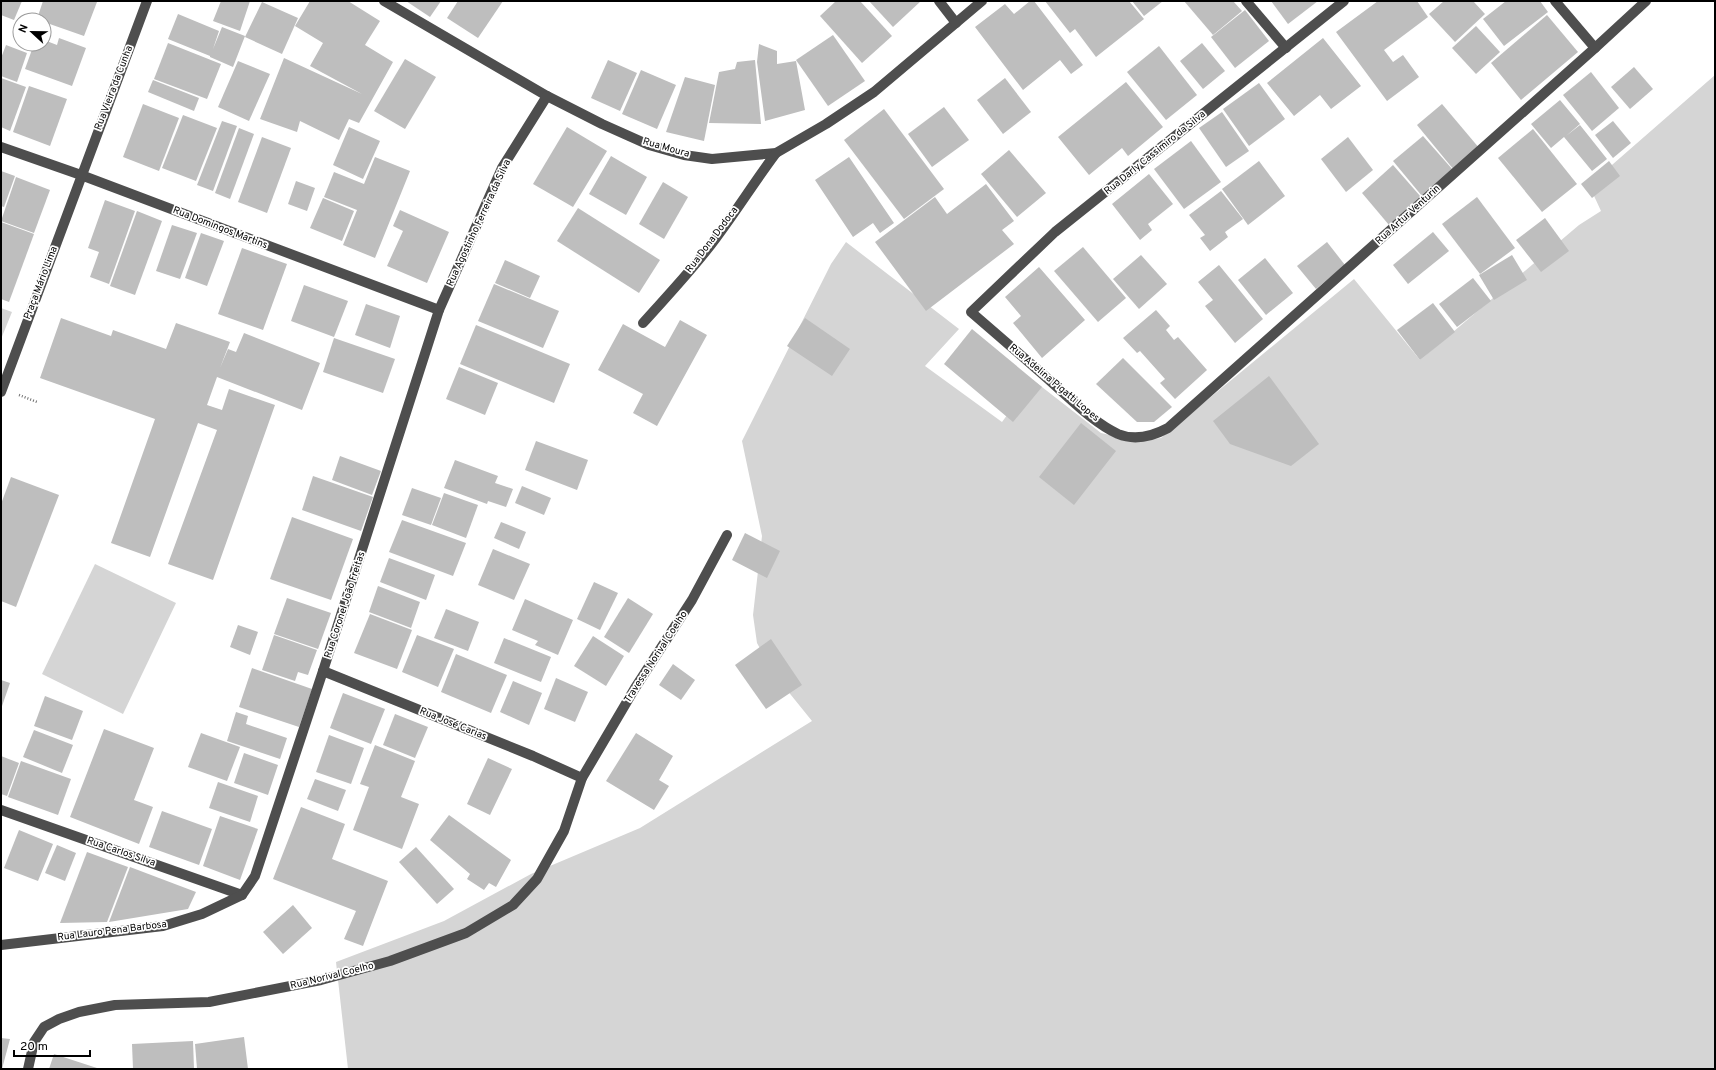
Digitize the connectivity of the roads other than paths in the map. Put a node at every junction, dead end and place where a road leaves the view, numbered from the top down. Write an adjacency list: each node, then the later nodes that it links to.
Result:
1 (147, 1): 15 (street, Rua Vieira da Cunha)
2 (384, 1): 12 (street, Rua Moura)
3 (939, 1): 9 (street)
4 (982, 1): 9 (street, Rua Moura)
5 (1246, 1): 10 (street)
6 (1344, 1): 10 (street, Rua Darly Cassimiro da Silva)
7 (1555, 1): 11 (street)
8 (1646, 1): 11 (street, Rua Artur Venturin)
9 (956, 23): 14 (street, Rua Moura)
10 (1286, 48): 17 (street, Rua Darly Cassimiro da Silva)
11 (1595, 48): 20 (street, Rua Artur Venturin)
12 (547, 96): 14 (street, Rua Moura); 16 (street, Rua Agostinho Ferreira da Silva)
13 (1, 147): 15 (street, Rua Domingos Martins)
14 (776, 153): 18 (street, Rua Dona Dodoca)
15 (81, 175): 16 (street, Rua Domingos Martins); 19 (street, Praça Mário Lima)
16 (439, 310): 22 (street, Rua Coronel João Freitas)
17 (971, 312): 20 (street, Rua Adelina Pigatti Lopes)
18 (643, 324)
19 (1, 392)
20 (1168, 428)
21 (728, 535): 23 (street, Travessa Norival Coelho)
22 (323, 671): 23 (street, Rua José Carias); 25 (street, Rua Coronel João Freitas)
23 (582, 778): 27 (street, Rua Norival Coelho)
24 (1, 810): 25 (street, Rua Carlos Silva)
25 (242, 895): 26 (street, Rua Lauro Pena Barbosa)
26 (1, 945)
27 (28, 1069)

